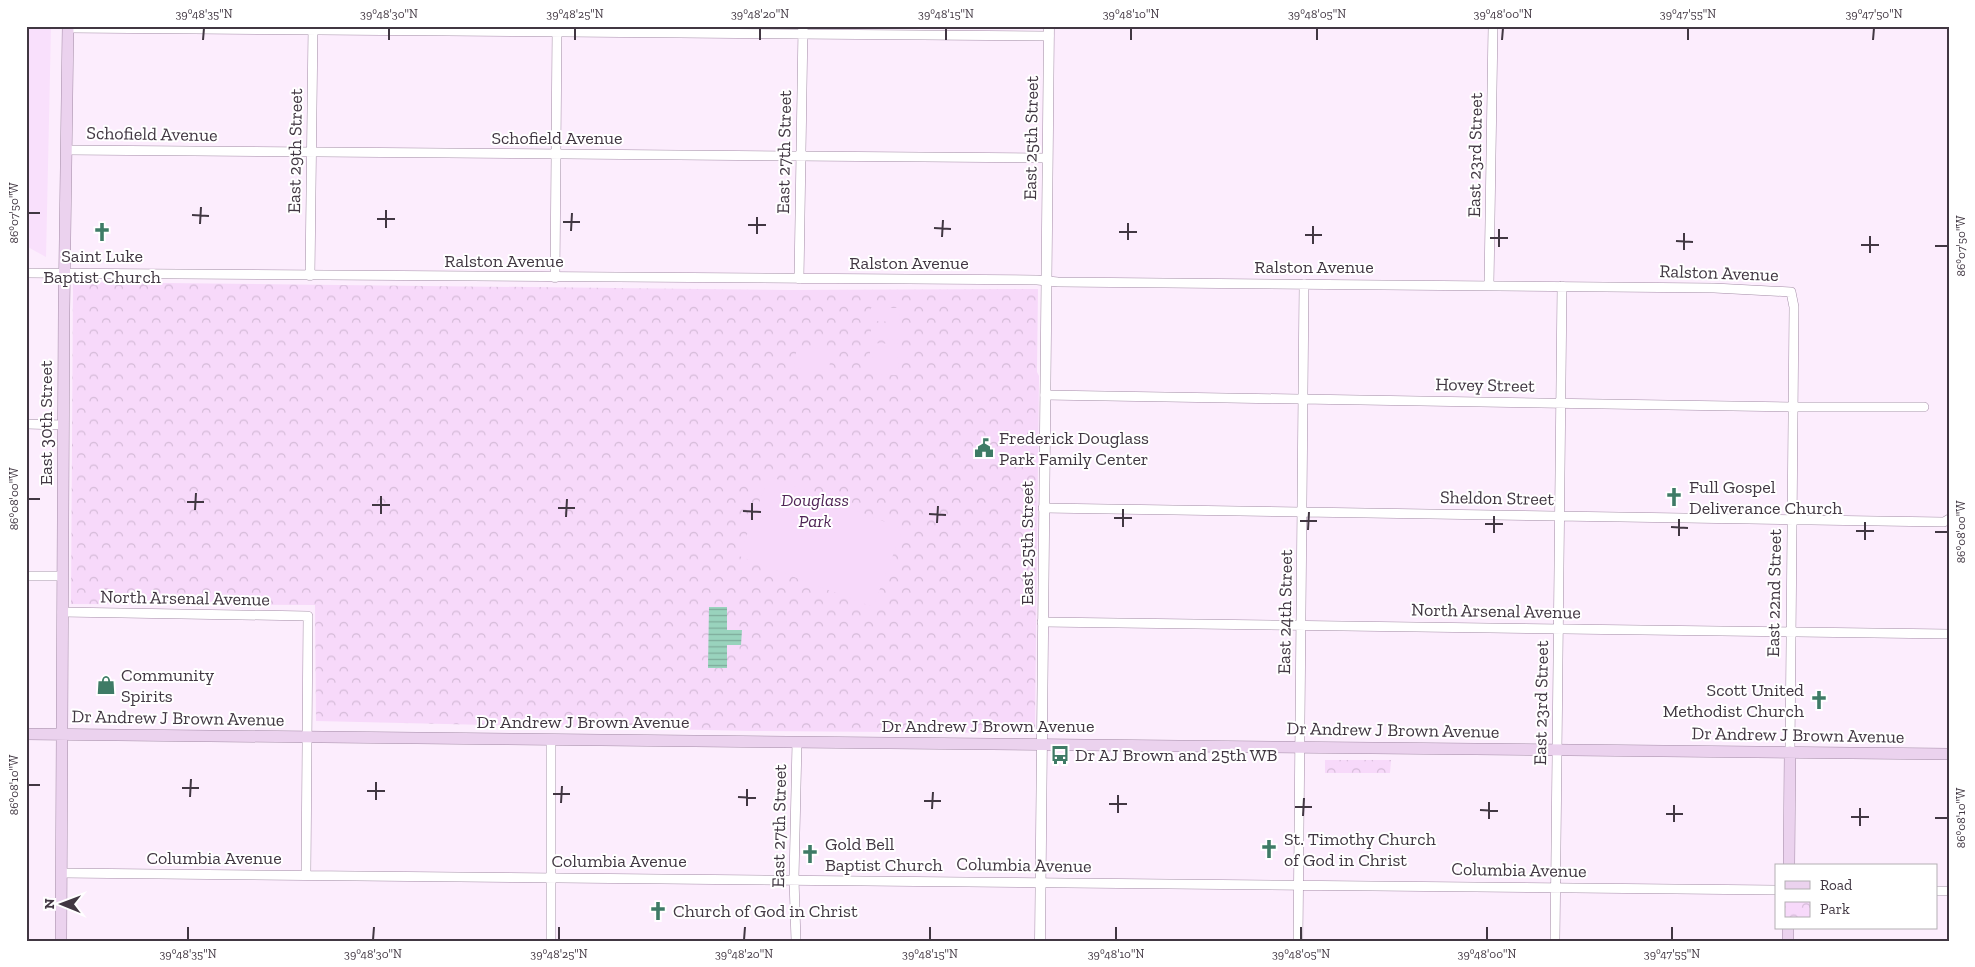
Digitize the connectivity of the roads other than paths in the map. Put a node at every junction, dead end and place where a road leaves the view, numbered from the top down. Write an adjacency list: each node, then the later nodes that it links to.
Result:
1 (1493, 26): 19 (street, East 23rd Street)
2 (68, 27): 3 (street); 7 (main road, East 30th Street)
3 (313, 28): 4 (street); 8 (street, East 29th Street)
4 (557, 29): 5 (street); 9 (street)
5 (803, 30): 6 (street); 10 (street, East 27th Street)
6 (1049, 31): 11 (street, East 25th Street)
7 (66, 150): 8 (street, Schofield Avenue); 13 (main road, East 30th Street)
8 (311, 152): 9 (street, Schofield Avenue); 14 (street, East 29th Street)
9 (555, 155): 10 (street, Schofield Avenue); 15 (street)
10 (800, 156): 11 (street, Schofield Avenue); 16 (street, East 27th Street)
11 (1047, 158): 17 (street, East 25th Street)
12 (26, 273): 13 (street, Ralston Avenue)
13 (64, 273): 14 (street, Ralston Avenue); 28 (main road, East 30th Street)
14 (310, 276): 15 (street, Ralston Avenue)
15 (555, 278): 16 (street, Ralston Avenue)
16 (799, 279): 17 (street, Ralston Avenue)
17 (1046, 281): 18 (street, Ralston Avenue); 22 (street, East 25th Street)
18 (1304, 284): 19 (street, Ralston Avenue); 23 (street, East 24th Street)
19 (1489, 285): 20 (street, Ralston Avenue)
20 (1562, 286): 21 (street, Ralston Avenue); 24 (street, East 23rd Street)
21 (1791, 292): 25 (street, East 22nd Street)
22 (1045, 396): 23 (street, Hovey Street); 29 (street, East 25th Street)
23 (1303, 400): 24 (street, Hovey Street); 30 (street, East 24th Street)
24 (1561, 402): 25 (street, Hovey Street); 31 (street, East 23rd Street)
25 (1793, 407): 26 (street, Hovey Street); 32 (street, East 22nd Street)
26 (1924, 407)
27 (26, 424): 28 (street)
28 (63, 424): 35 (main road, East 30th Street)
29 (1043, 508): 30 (street, Sheldon Street); 37 (street, East 25th Street)
30 (1302, 512): 31 (street, Sheldon Street); 38 (street, East 24th Street)
31 (1560, 515): 32 (street, Sheldon Street); 39 (street, East 23rd Street)
32 (1792, 519): 33 (street, Sheldon Street); 40 (street, East 22nd Street)
33 (1949, 519)
34 (26, 576): 35 (street)
35 (63, 576): 36 (main road, East 30th Street)
36 (62, 612): 43 (main road, East 30th Street); 44 (street, North Arsenal Avenue)
37 (1042, 622): 38 (street, North Arsenal Avenue); 47 (street, East 25th Street)
38 (1301, 625): 39 (street, North Arsenal Avenue); 48 (street, East 24th Street)
39 (1559, 628): 40 (street, North Arsenal Avenue); 49 (street, East 23rd Street)
40 (1791, 632): 41 (street, North Arsenal Avenue); 50 (street, East 22nd Street)
41 (1949, 634)
42 (26, 734): 43 (main road, Dr Andrew J Brown Avenue)
43 (61, 735): 44 (main road, Dr Andrew J Brown Avenue); 53 (main road, East 30th Street)
44 (306, 737): 45 (main road, Dr Andrew J Brown Avenue); 54 (street)
45 (551, 740): 46 (main road, Dr Andrew J Brown Avenue); 55 (street)
46 (797, 742): 47 (main road, Dr Andrew J Brown Avenue); 56 (street, East 27th Street)
47 (1041, 743): 48 (main road, Dr Andrew J Brown Avenue); 57 (street, East 25th Street)
48 (1300, 747): 49 (main road, Dr Andrew J Brown Avenue); 58 (street, East 24th Street)
49 (1557, 749): 50 (main road, Dr Andrew J Brown Avenue); 59 (street, East 23rd Street)
50 (1790, 752): 51 (main road, Dr Andrew J Brown Avenue); 52 (main road, East 22nd Street)
51 (1949, 754)
52 (1789, 864)
53 (61, 873): 54 (street, Columbia Avenue); 62 (main road, East 30th Street)
54 (306, 875): 55 (street, Columbia Avenue)
55 (550, 877): 56 (street, Columbia Avenue); 61 (street)
56 (794, 879): 57 (street, Columbia Avenue); 63 (street, East 27th Street)
57 (1040, 881): 58 (street, Columbia Avenue); 64 (street, East 25th Street)
58 (1299, 884): 59 (street, Columbia Avenue); 65 (street, East 24th Street)
59 (1555, 887): 60 (street, Columbia Avenue); 66 (street, East 23rd Street)
60 (1775, 890)
61 (551, 939)
62 (61, 941)
63 (796, 941)
64 (1040, 941)
65 (1298, 941)
66 (1555, 941)

